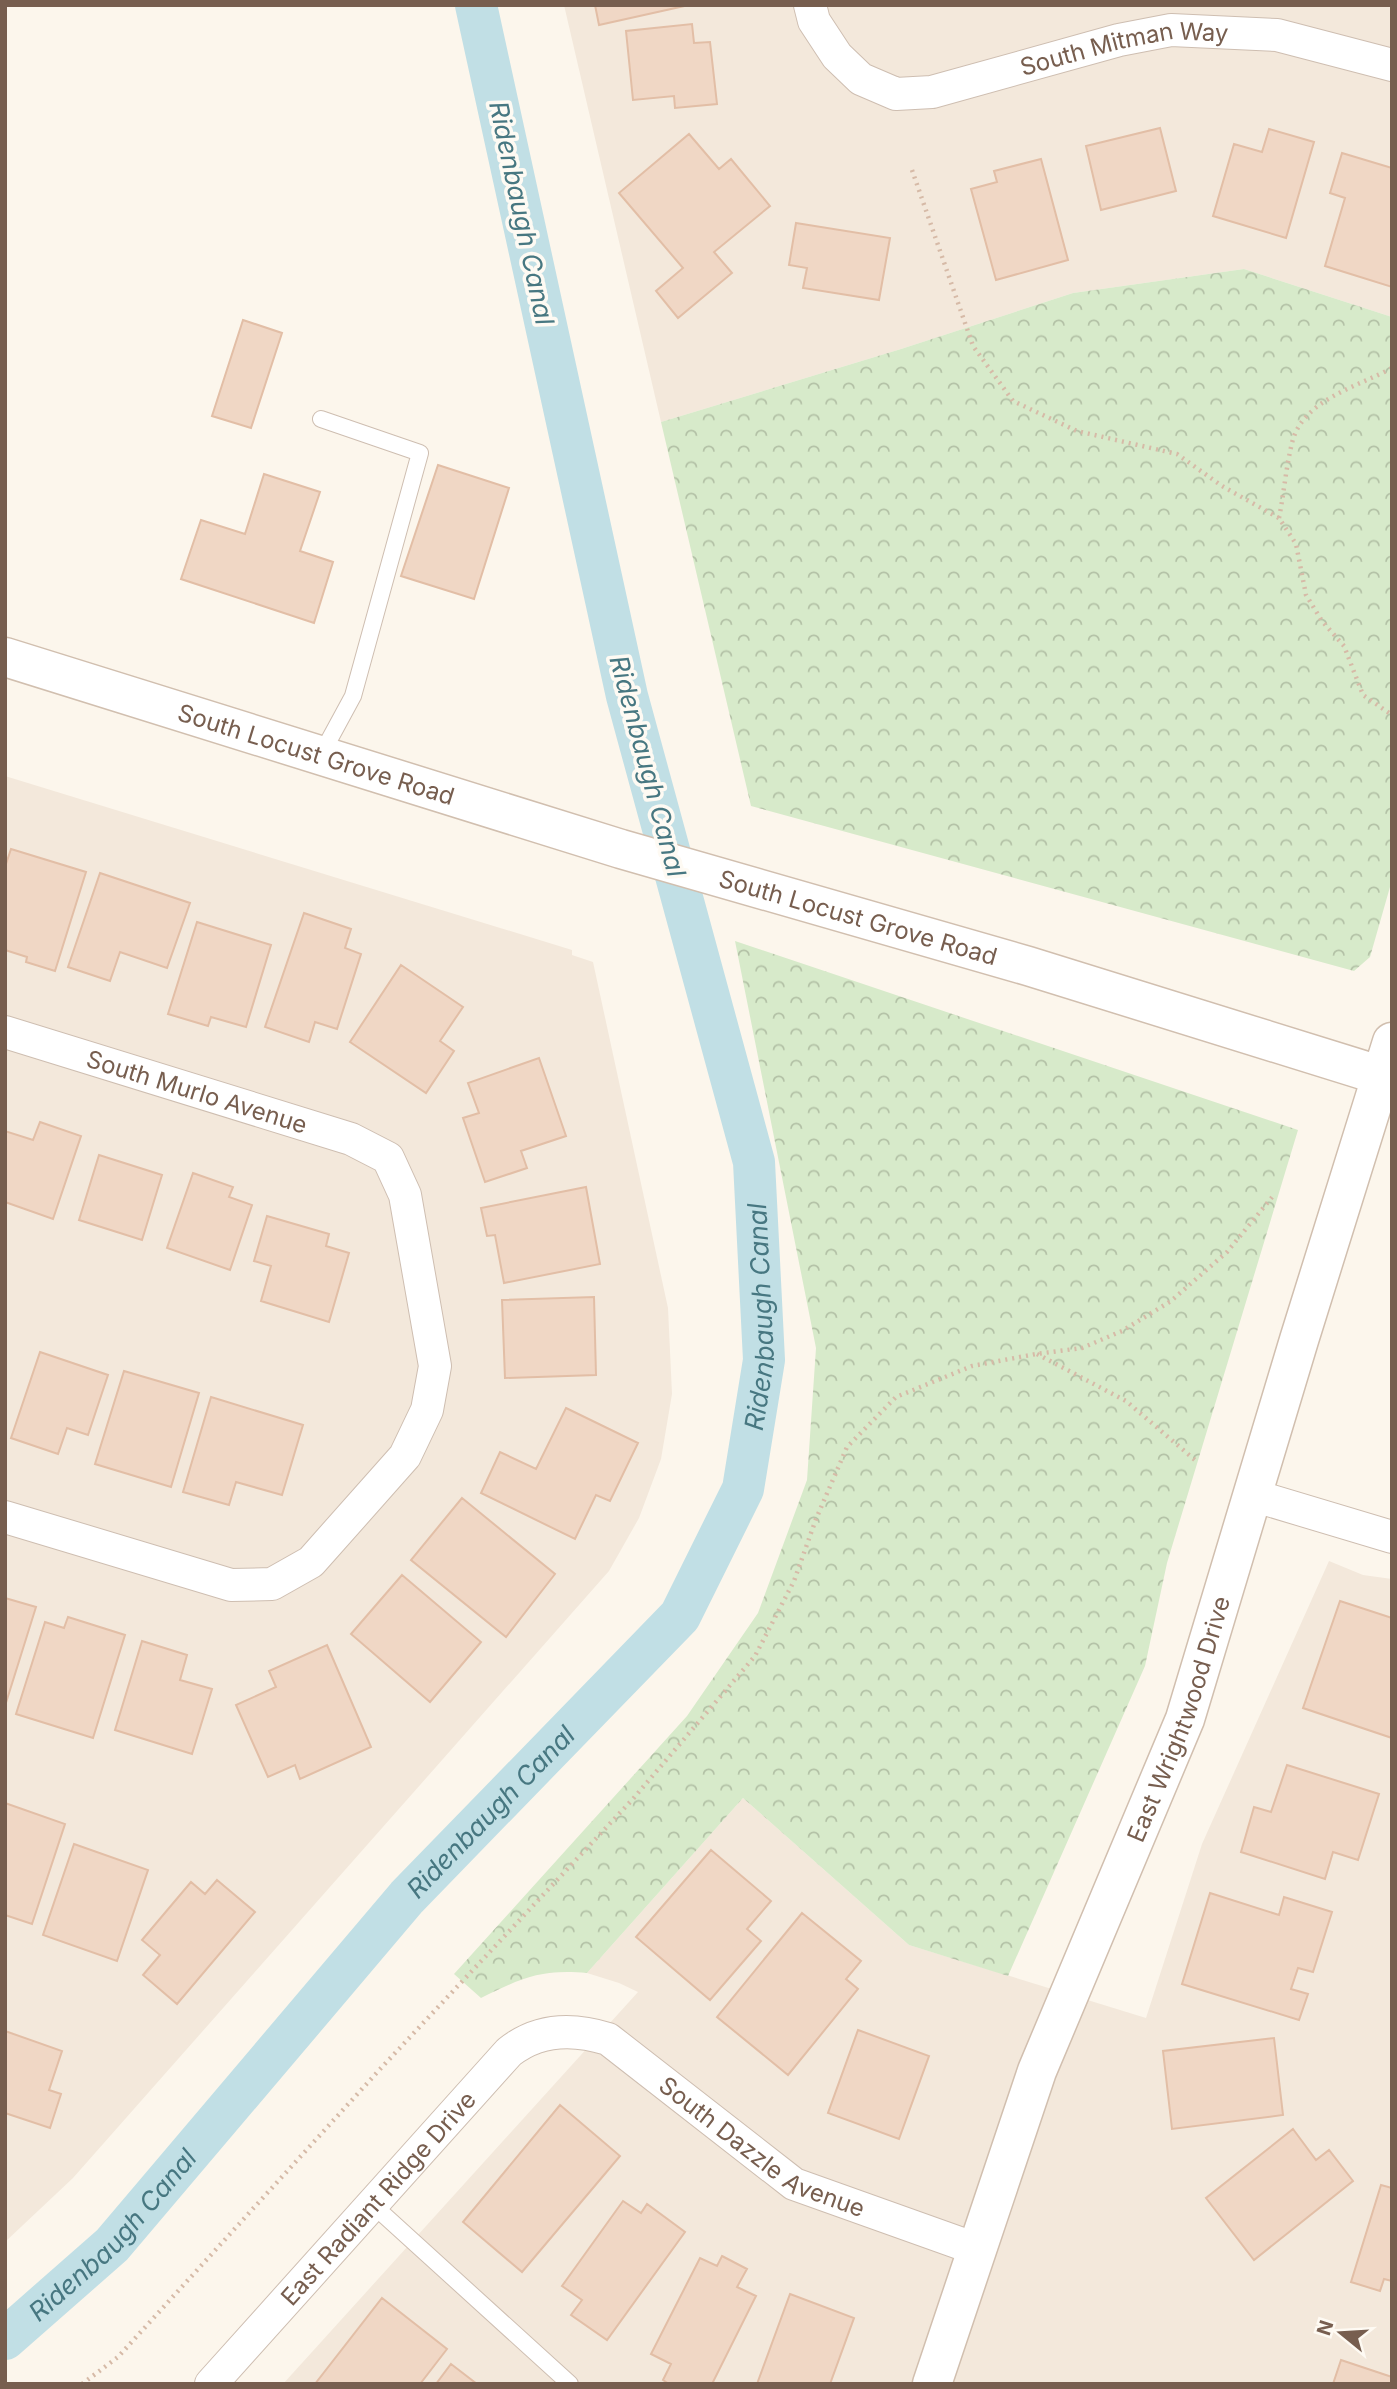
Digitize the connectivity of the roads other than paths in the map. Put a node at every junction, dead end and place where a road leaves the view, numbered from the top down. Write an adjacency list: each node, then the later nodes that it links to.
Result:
1 (810, 5): 2 (street, South Mitman Way)
2 (1392, 65)
3 (321, 419): 5 (lane)
4 (5, 657): 5 (main road, South Locust Grove Road)
5 (321, 755): 7 (main road, South Locust Grove Road)
6 (5, 1032): 9 (street, South Murlo Avenue)
7 (1388, 1066): 8 (main road, East Wrightwood Drive)
8 (1252, 1495): 10 (street); 13 (main road, East Wrightwood Drive)
9 (5, 1517)
10 (1392, 1538)
11 (557, 2032): 12 (street, East Radiant Ridge Drive); 13 (street, South Dazzle Avenue)
12 (373, 2205): 14 (street, East Radiant Ridge Drive); 15 (lane)
13 (979, 2250): 16 (main road, East Wrightwood Drive)
14 (211, 2384)
15 (570, 2384)
16 (932, 2384)

